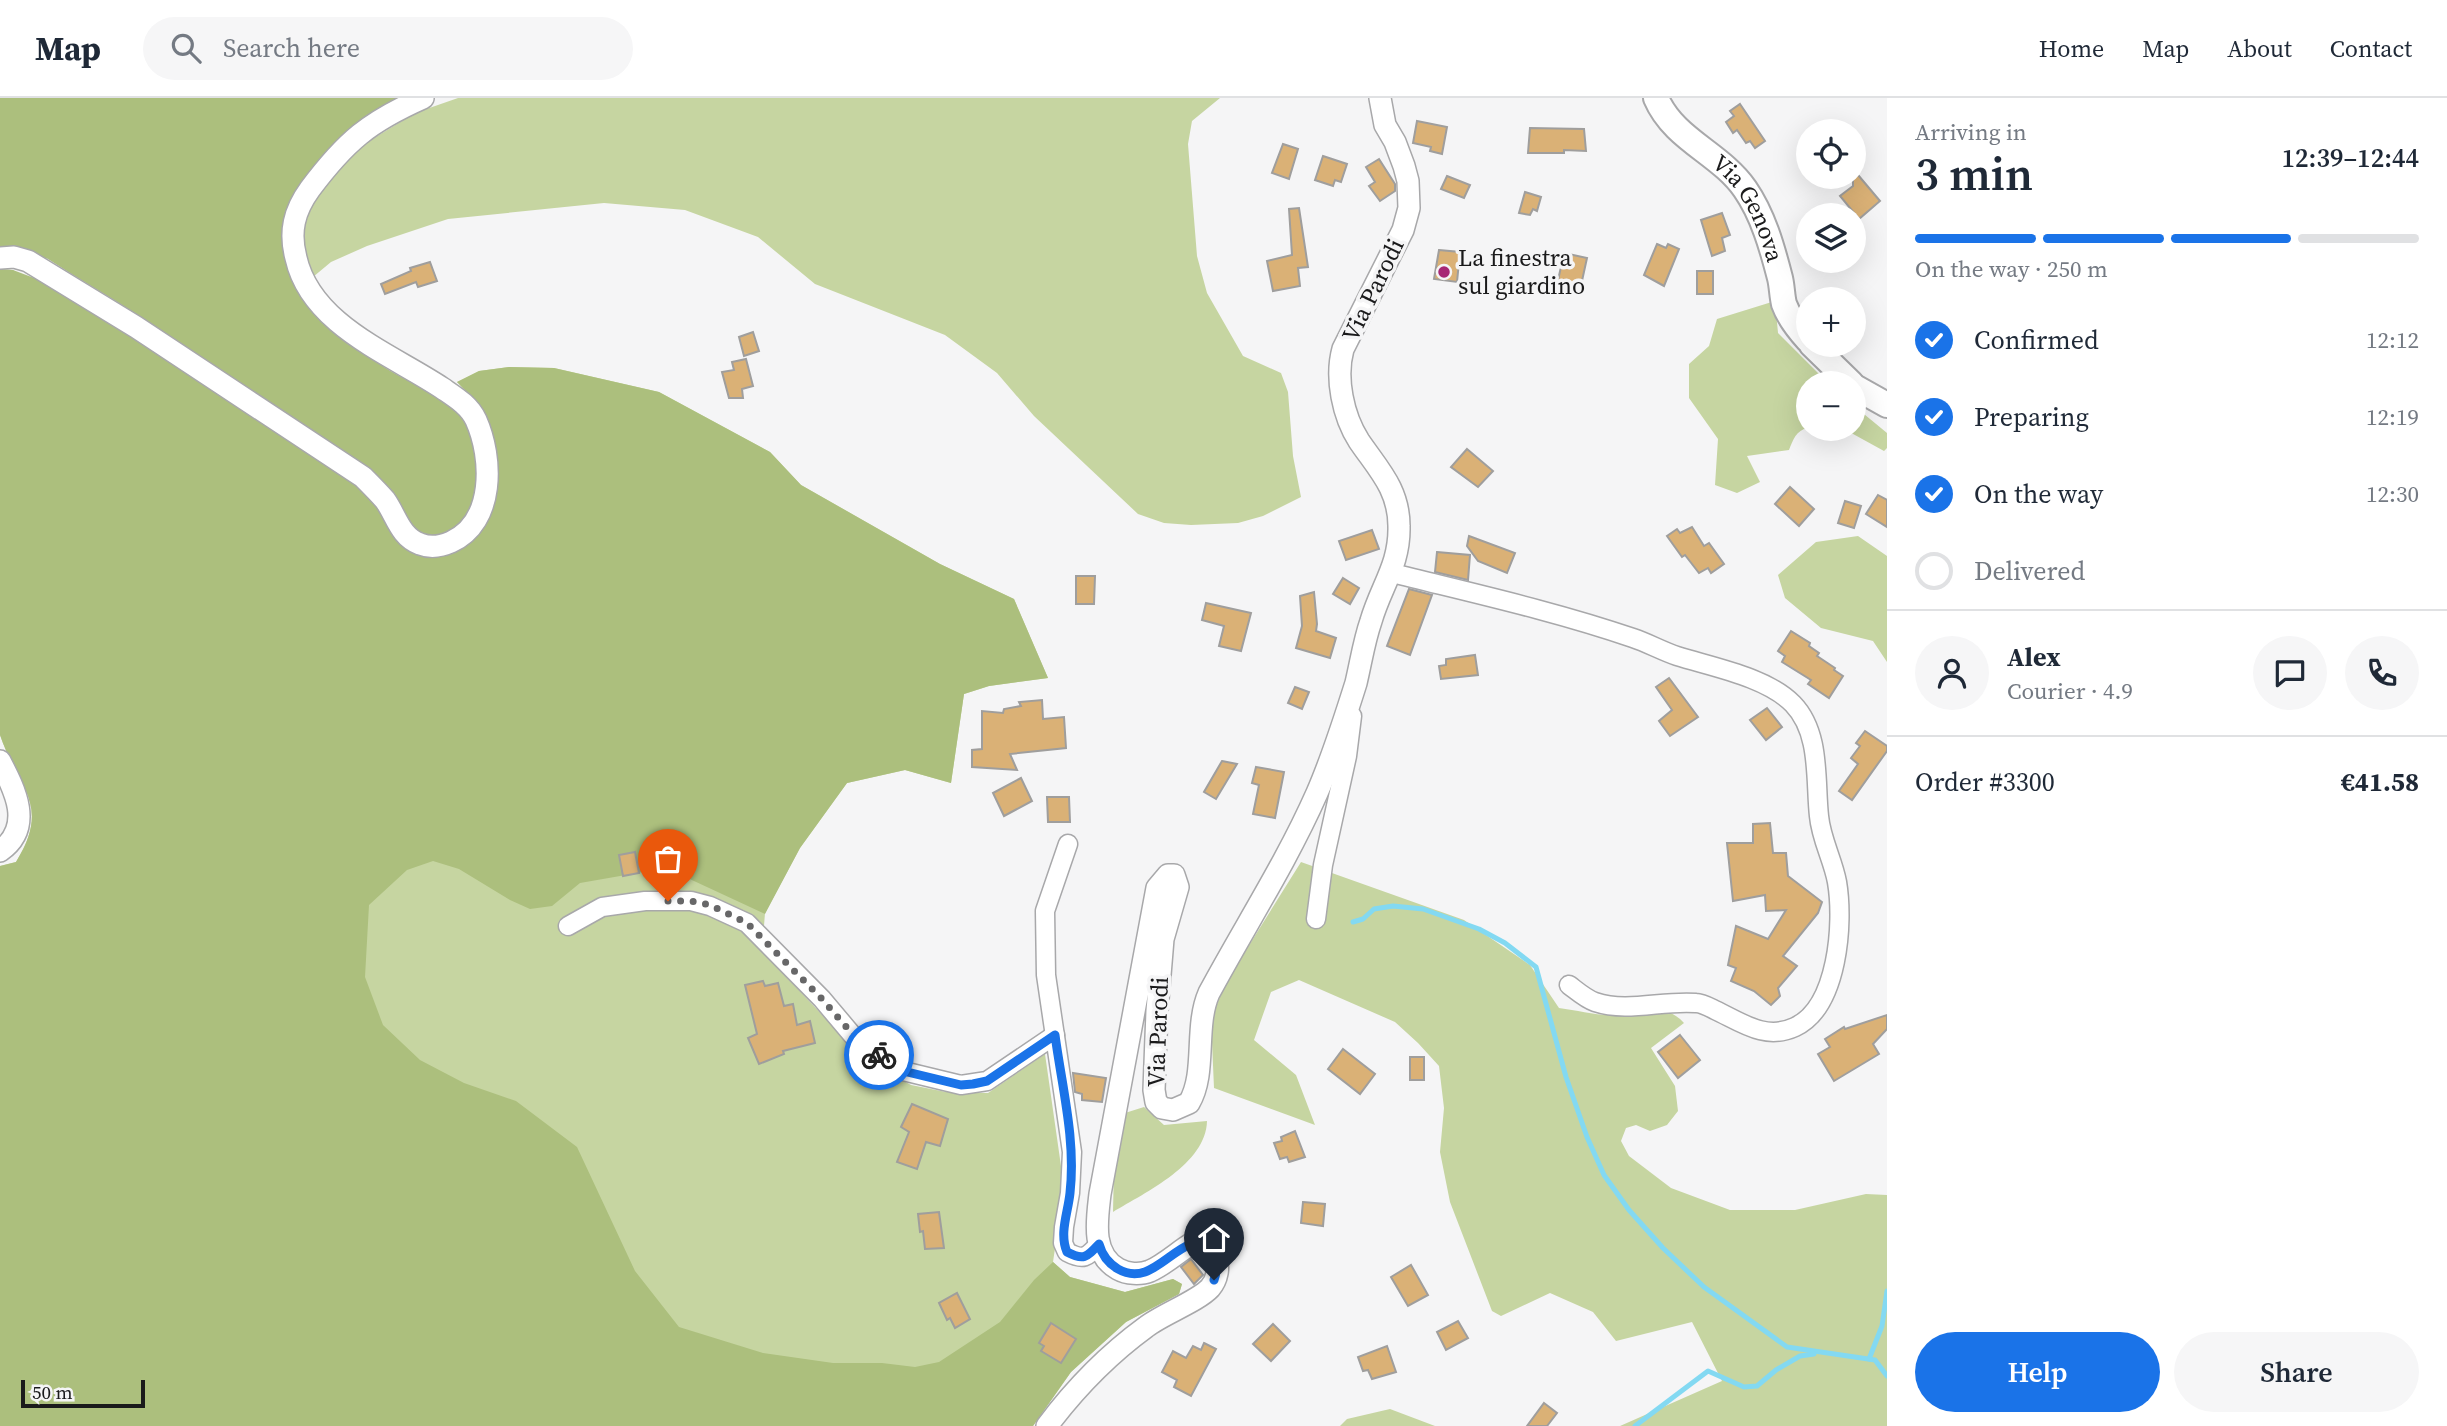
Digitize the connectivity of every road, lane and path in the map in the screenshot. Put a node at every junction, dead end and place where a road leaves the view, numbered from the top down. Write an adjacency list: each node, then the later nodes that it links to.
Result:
1 (424, 98): 4 (street)
2 (1380, 98): 10 (street, Via Parodi)
3 (1656, 98): 5 (main road, Via Genova)
4 (0, 258)
5 (1796, 326)
6 (1824, 357): 7 (main road)
7 (1838, 371)
8 (1866, 393): 9 (main road)
9 (1887, 405)
10 (1392, 573): 11 (street, Via Parodi); 17 (street)
11 (1356, 681): 15 (street); 19 (street, Via Parodi)
12 (0, 761): 14 (street)
13 (1068, 844): 18 (street)
14 (0, 850)
15 (1316, 919)
16 (568, 926): 18 (street)
17 (1569, 985)
18 (1055, 1035): 19 (street)
19 (1099, 1244): 20 (street)
20 (1047, 1426)

